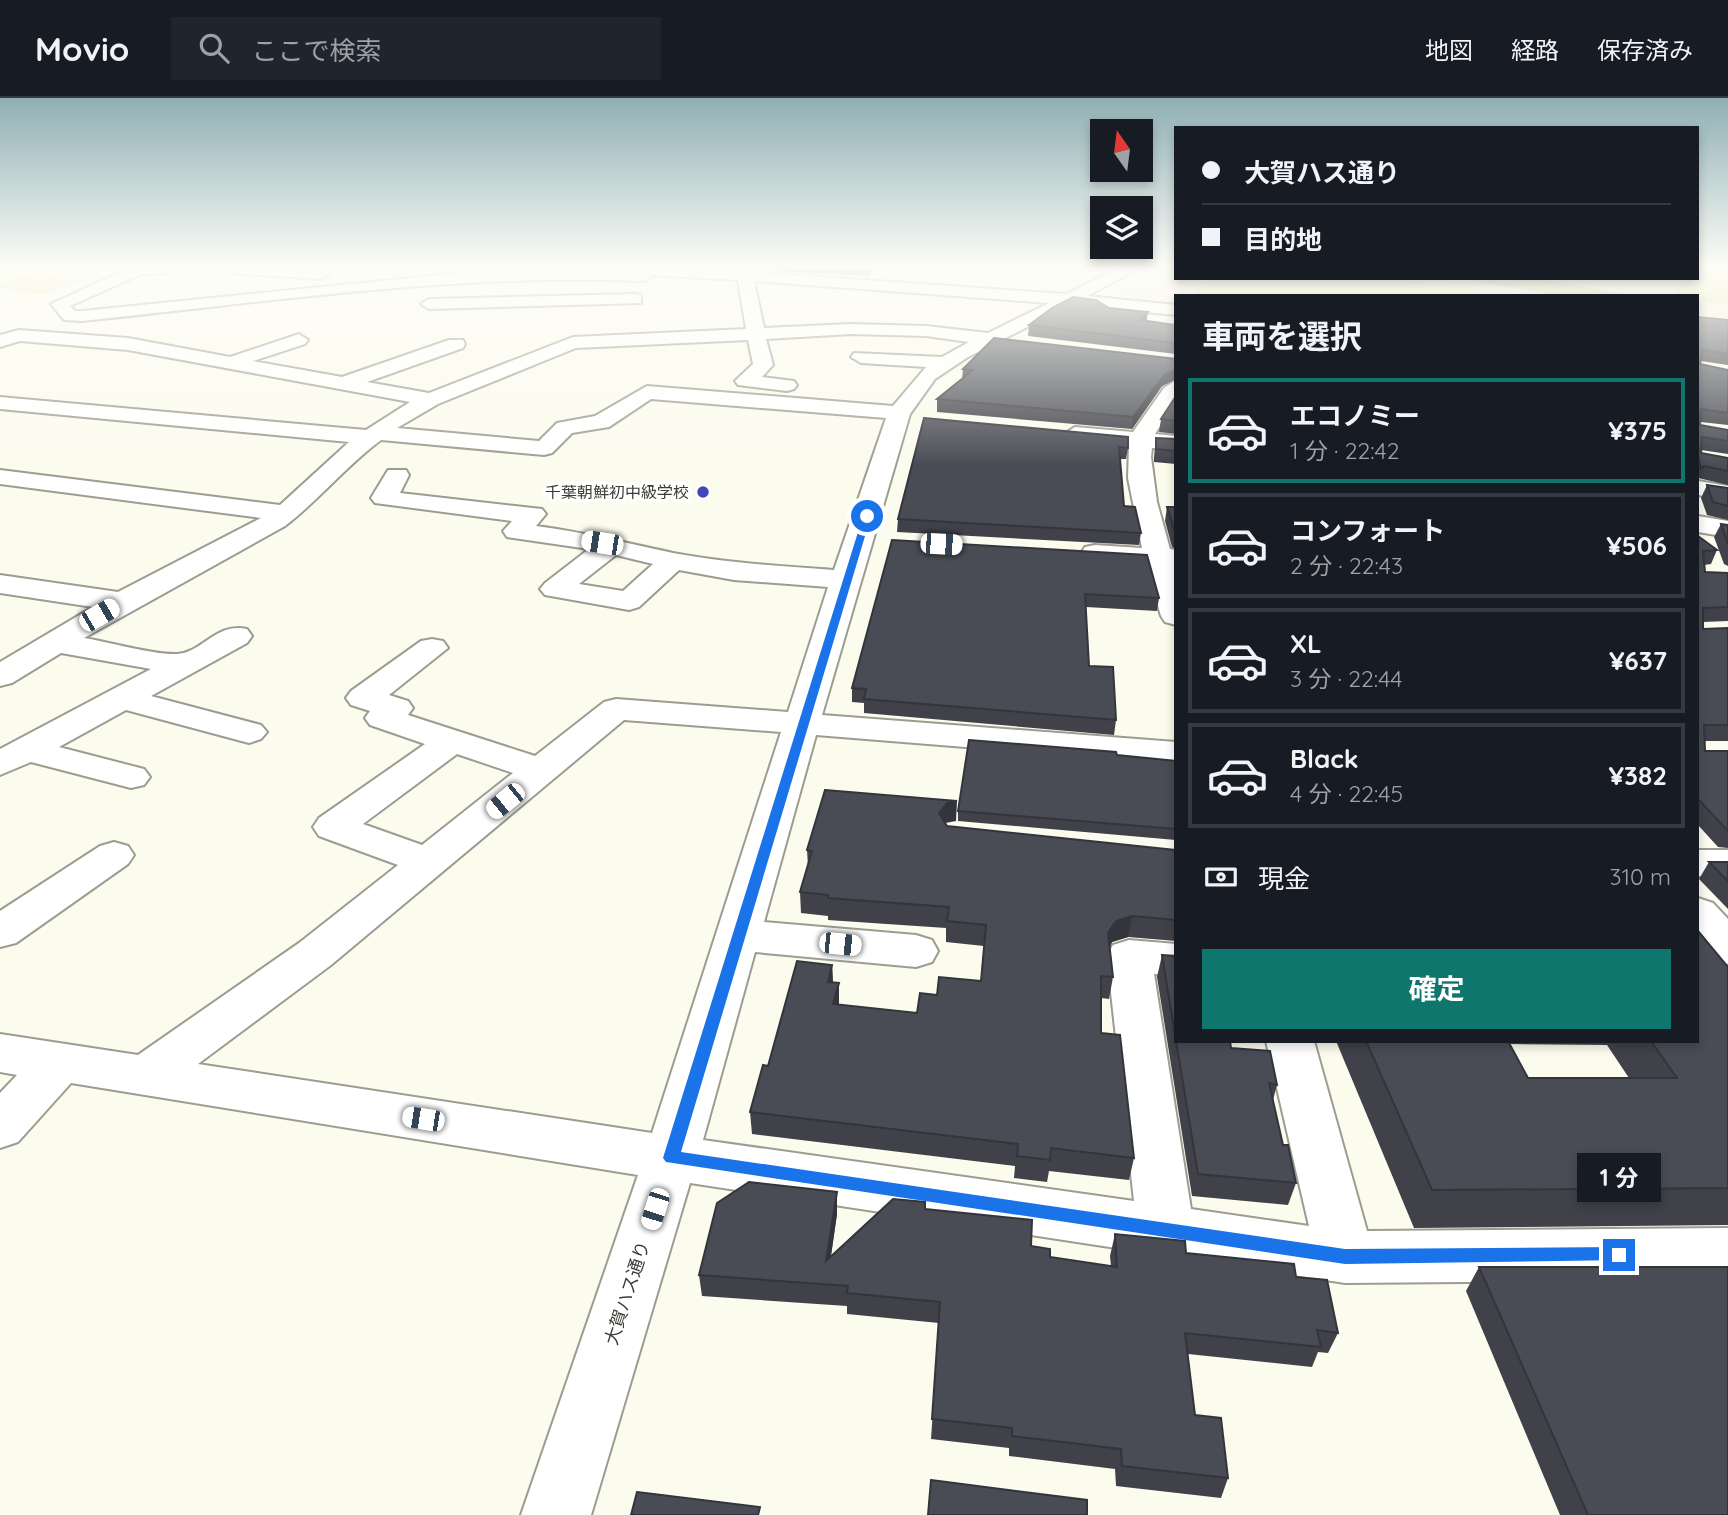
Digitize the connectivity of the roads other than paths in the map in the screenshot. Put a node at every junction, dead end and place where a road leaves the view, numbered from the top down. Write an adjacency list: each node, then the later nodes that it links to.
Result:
1 (563, 334): 10 (street)
2 (734, 334): 10 (street)
3 (755, 334): 21 (street)
4 (966, 334): 7 (street)
5 (999, 334): 7 (street)
6 (1015, 334): 7 (street, 大賀ハス通り)
7 (1010, 337): 15 (street, 大賀ハス通り)
8 (299, 340): 14 (street)
9 (0, 341): 14 (street)
10 (573, 343): 19 (street)
11 (456, 344): 17 (street)
12 (861, 357): 15 (street)
13 (336, 360): 16 (street)
14 (232, 362): 16 (street)
15 (945, 363): 22 (street, 大賀ハス通り)
16 (297, 374): 17 (street)
17 (346, 383): 19 (street)
18 (1174, 388): 25 (street)
19 (431, 400): 24 (street)
20 (0, 403): 24 (street)
21 (784, 404): 22 (street); 24 (street)
22 (908, 417): 38 (street, 大賀ハス通り)
23 (1047, 432): 25 (street)
24 (373, 435): 27 (street)
25 (1141, 440): 26 (street); 36 (street)
26 (1174, 443)
27 (332, 470): 31 (street); 34 (street)
28 (0, 477): 31 (street)
29 (1699, 488): 30 (street)
30 (1728, 493)
31 (286, 513): 40 (street)
32 (1699, 524): 33 (street)
33 (1728, 529)
34 (609, 547): 37 (street); 37 (street)
35 (1063, 551): 36 (street)
36 (1167, 557): 41 (street)
37 (673, 561): 38 (street)
38 (845, 580): 48 (street, 大賀ハス通り)
39 (0, 584): 40 (street)
40 (122, 602): 43 (street)
41 (1174, 603)
42 (236, 636): 45 (street)
43 (53, 642): 45 (street); 46 (street)
44 (432, 648): 50 (street)
45 (186, 664): 47 (street)
46 (0, 676)
47 (121, 698): 49 (street); 52 (street)
48 (802, 726): 51 (street); 53 (street); 61 (street, 大賀ハス通り)
49 (249, 732)
50 (452, 741): 53 (street); 56 (street)
51 (1174, 753)
52 (13, 757): 54 (street)
53 (543, 771): 56 (street)
54 (131, 776)
55 (114, 855): 60 (street)
56 (429, 862): 68 (street)
57 (1699, 863): 58 (street)
58 (1728, 863)
59 (1699, 914): 62 (street)
60 (0, 932)
61 (739, 935): 63 (street); 70 (street, 大賀ハス通り)
62 (1728, 948)
63 (916, 951)
64 (1174, 960): 71 (street)
65 (1291, 1043): 73 (street)
66 (0, 1052): 67 (street)
67 (61, 1061): 68 (street); 69 (street)
68 (146, 1076): 70 (street)
69 (0, 1127)
70 (671, 1158): 71 (street); 74 (street, 大賀ハス通り)
71 (1166, 1230): 73 (street)
72 (1728, 1254): 73 (street)
73 (1345, 1256)
74 (556, 1515)

